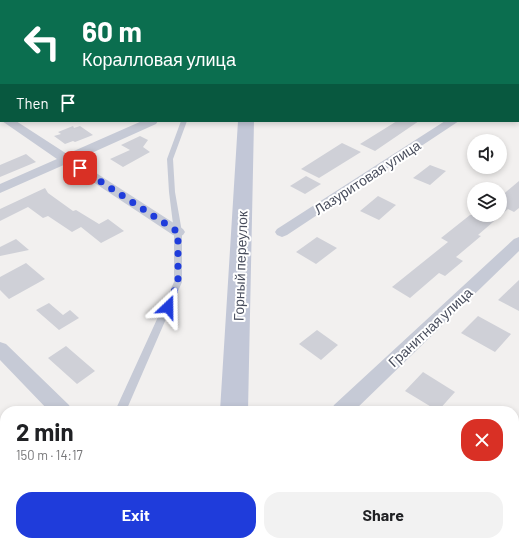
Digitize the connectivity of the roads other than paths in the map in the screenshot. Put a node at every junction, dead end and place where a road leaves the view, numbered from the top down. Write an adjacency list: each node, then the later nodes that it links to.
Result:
1 (10, 122): 6 (street)
2 (150, 122): 6 (street)
3 (184, 122): 8 (lane)
4 (246, 122): 14 (street, Горный переулок)
5 (451, 122): 9 (street, Лазуритовая улица)
6 (68, 160): 7 (street); 8 (street)
7 (0, 190)
8 (178, 232): 13 (lane)
9 (282, 232)
10 (519, 242): 15 (street, Гранитная улица)
11 (0, 349): 12 (street)
12 (57, 406)
13 (124, 406)
14 (234, 406)
15 (346, 406)

